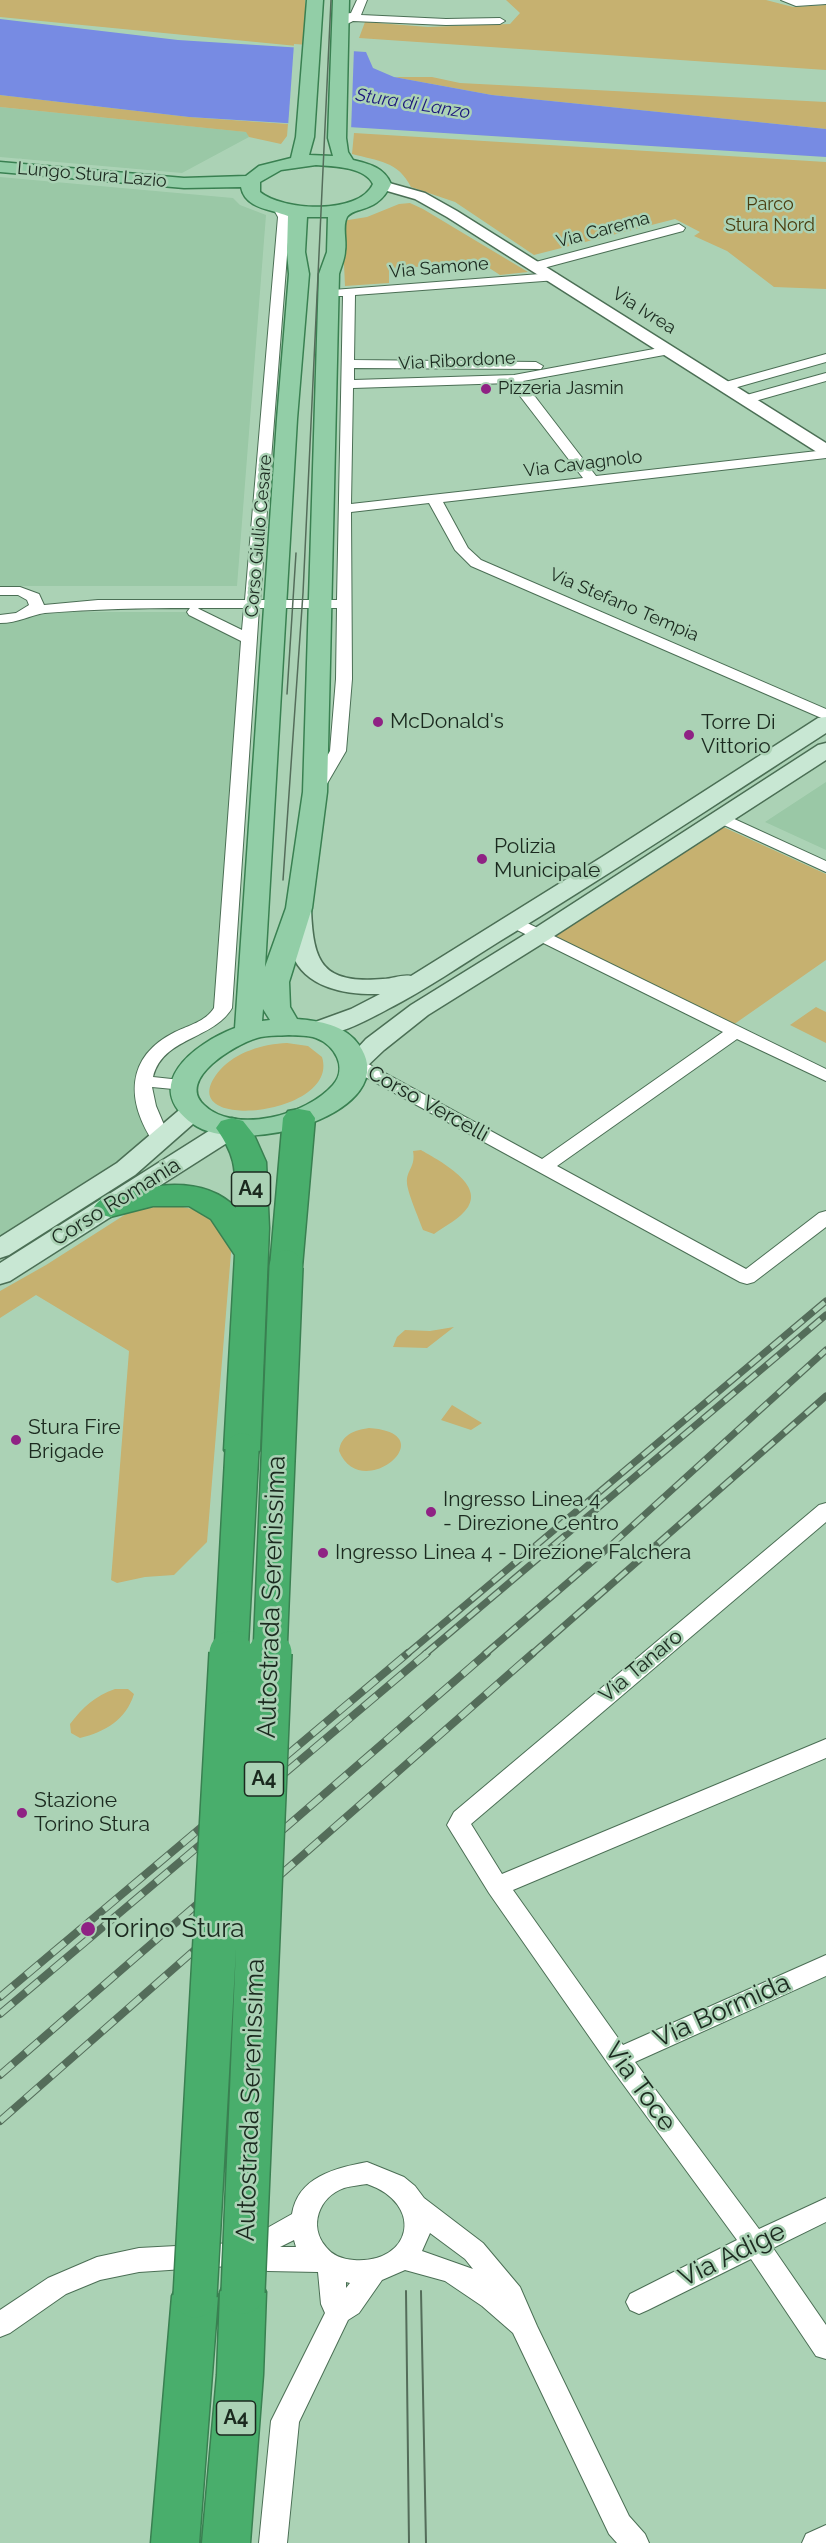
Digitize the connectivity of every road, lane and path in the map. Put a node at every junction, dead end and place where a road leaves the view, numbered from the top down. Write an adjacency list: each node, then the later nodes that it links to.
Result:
1 (315, 0): 8 (main road)
2 (342, 0): 7 (main road)
3 (362, 0): 7 (street)
4 (786, 0): 5 (street)
5 (826, 1)
6 (500, 21): 7 (street)
7 (344, 24): 9 (main road)
8 (299, 161): 9 (main road); 11 (main road)
9 (346, 163): 12 (main road)
10 (0, 167): 11 (main road, Lungo Stura Lazio)
11 (251, 187): 13 (main road)
12 (379, 190): 14 (main road); 16 (street, Via Ivrea)
13 (285, 209): 14 (main road); 38 (main road, Corso Giulio Cesare)
14 (344, 209): 18 (main road)
15 (679, 228): 16 (street, Via Carema)
16 (536, 267): 17 (street, Via Ivrea)
17 (553, 277): 18 (street, Via Samone); 19 (street, Via Ivrea)
18 (339, 293): 21 (street); 30 (main road)
19 (670, 350): 23 (street, Via Ribordone); 29 (street, Via Ivrea)
20 (826, 358): 29 (street)
21 (347, 364): 22 (street, Via Ribordone); 28 (street)
22 (372, 364): 23 (street, Via Ribordone); 27 (street)
23 (569, 367): 26 (street, Via Ribordone)
24 (826, 368): 29 (street)
25 (826, 377): 29 (street)
26 (514, 378): 27 (street, Via Ribordone); 32 (street)
27 (375, 383): 28 (street, Via Ribordone)
28 (347, 384): 30 (street)
29 (738, 393): 31 (street, Via Ivrea)
30 (336, 426): 34 (street); 36 (main road)
31 (826, 452): 32 (street, Via Cavagnolo)
32 (593, 481): 33 (street, Via Cavagnolo)
33 (434, 499): 34 (street, Via Cavagnolo); 43 (street, Via Stefano Tempia)
34 (344, 509): 36 (street)
35 (0, 591): 37 (street)
36 (332, 598): 38 (street); 49 (main road)
37 (33, 603): 38 (street); 39 (street); 41 (street)
38 (264, 603): 39 (street); 40 (street); 42 (street, Corso Giulio Cesare); 47 (main road, Corso Giulio Cesare)
39 (98, 604): 40 (street)
40 (194, 612): 42 (street)
41 (0, 619)
42 (249, 639): 47 (street, Corso Giulio Cesare)
43 (826, 715)
44 (826, 723): 50 (main road)
45 (826, 750): 46 (main road, Corso Vercelli)
46 (719, 817): 48 (street); 51 (main road, Corso Vercelli)
47 (246, 865): 56 (main road, Corso Giulio Cesare); 59 (street, Corso Giulio Cesare)
48 (826, 867)
49 (299, 908): 52 (main road); 53 (main road)
50 (515, 922): 51 (street); 52 (main road)
51 (541, 935): 55 (street); 57 (main road, Corso Vercelli)
52 (430, 973): 54 (main road)
53 (289, 1027): 54 (main road); 56 (main road)
54 (316, 1030): 57 (main road)
55 (736, 1031): 58 (street); 65 (street)
56 (248, 1032): 60 (main road)
57 (355, 1064): 62 (main road); 65 (street, Corso Vercelli)
58 (826, 1076)
59 (143, 1081): 60 (street); 64 (street)
60 (184, 1085): 61 (main road)
61 (193, 1111): 63 (main road); 64 (main road, Corso Romania)
62 (298, 1118): 63 (main road); 69 (highway, Autostrada Serenissima / A4)
63 (232, 1128): 66 (main road, Corso Romania); 69 (highway, Autostrada Serenissima / A4)
64 (161, 1139): 68 (main road, Corso Romania)
65 (543, 1167): 67 (street, Corso Vercelli)
66 (111, 1207): 69 (highway); 70 (main road, Corso Romania)
67 (826, 1217)
68 (0, 1249)
69 (263, 1264): 84 (highway, Autostrada Serenissima / A4, bridge); 92 (highway, Autostrada Serenissima / A4, bridge)
70 (0, 1275)
71 (826, 1510): 73 (street, Via Tanaro)
72 (826, 1748): 74 (street)
73 (459, 1825): 74 (street, Via Toce)
74 (497, 1886): 76 (street, Via Toce)
75 (826, 1965): 76 (street, Via Bormida)
76 (618, 2058): 80 (street, Via Toce)
77 (414, 2206): 79 (street); 81 (street); 88 (street)
78 (826, 2209): 80 (street, Via Adige)
79 (302, 2222): 82 (street); 84 (street)
80 (755, 2244): 85 (street, Via Adige); 89 (street, Via Toce)
81 (401, 2258): 83 (street); 88 (street)
82 (325, 2263): 83 (street); 84 (street); 86 (street)
83 (373, 2271): 86 (street)
84 (236, 2273): 87 (street); 93 (highway, Autostrada Serenissima / A4)
85 (639, 2302)
86 (339, 2312): 94 (street)
87 (0, 2325)
88 (524, 2328): 90 (street)
89 (826, 2347)
90 (624, 2537)
91 (826, 2538): 95 (street)
92 (175, 2543)
93 (226, 2543)
94 (273, 2543)
95 (816, 2543)

